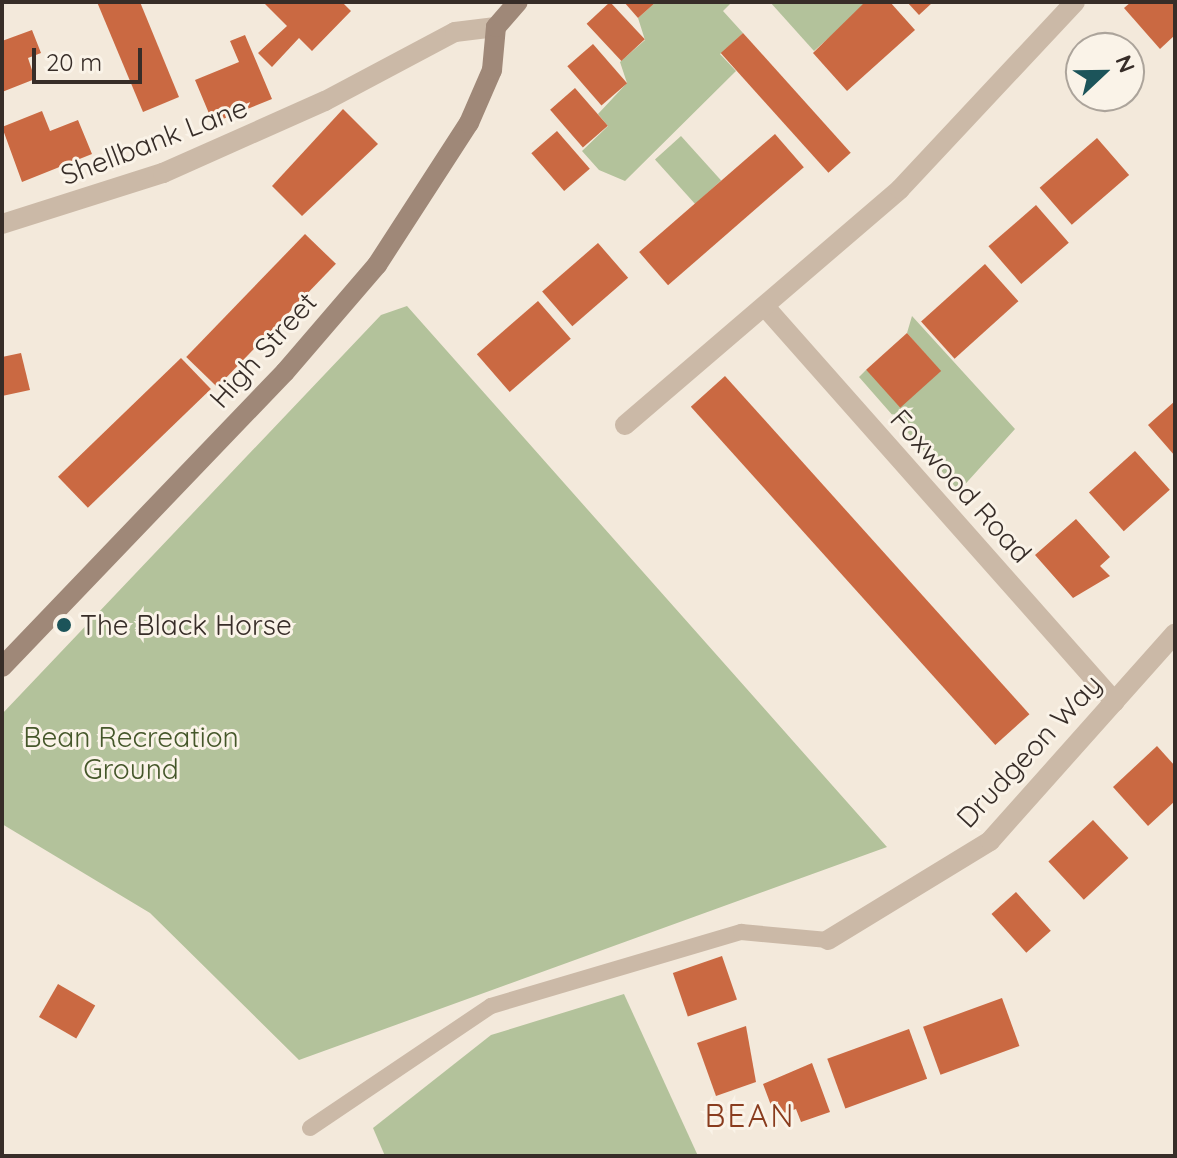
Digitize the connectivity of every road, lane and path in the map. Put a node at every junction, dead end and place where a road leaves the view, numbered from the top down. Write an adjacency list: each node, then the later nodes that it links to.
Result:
1 (518, 2): 3 (main road)
2 (1075, 2): 5 (street)
3 (496, 27): 4 (street, Shellbank Lane); 8 (main road, High Street)
4 (2, 224)
5 (766, 308): 6 (street); 9 (street, Foxwood Road)
6 (625, 425)
7 (1175, 633): 9 (street, Drudgeon Way)
8 (2, 667)
9 (1115, 702): 10 (street, Drudgeon Way)
10 (828, 940): 11 (lane)
11 (310, 1128)

